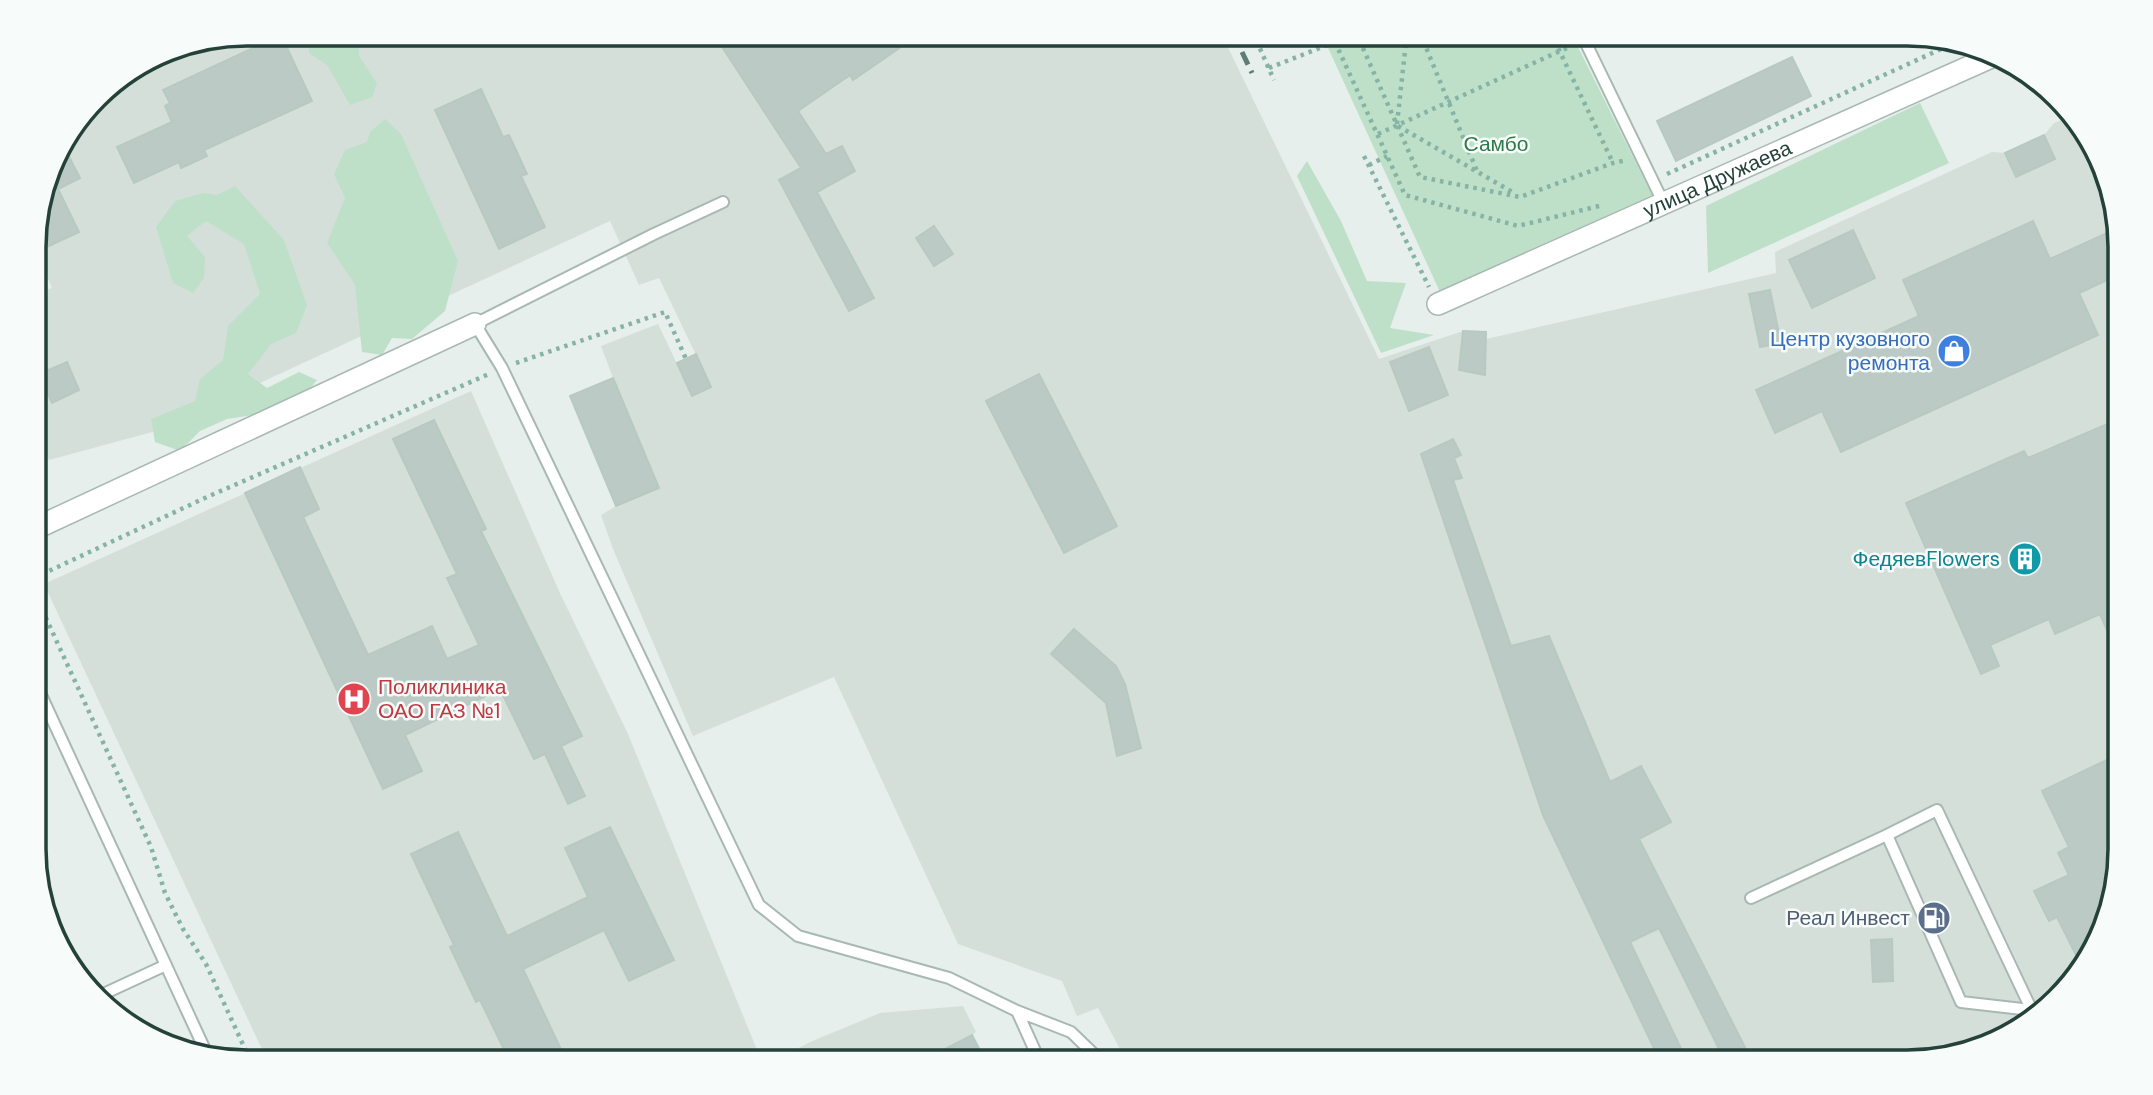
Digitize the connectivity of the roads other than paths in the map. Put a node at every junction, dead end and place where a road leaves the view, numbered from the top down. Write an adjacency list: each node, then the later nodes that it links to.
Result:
1 (1587, 46): 4 (lane)
2 (1982, 61): 4 (street, улица Дружаева)
3 (723, 202): 6 (lane)
4 (1663, 202): 5 (street, улица Дружаева)
5 (1438, 304)
6 (475, 324): 7 (street); 14 (lane)
7 (46, 524)
8 (45, 704): 11 (lane)
9 (1888, 835): 10 (lane); 13 (lane); 15 (lane)
10 (1751, 898)
11 (166, 965): 12 (lane); 16 (lane)
12 (107, 993)
13 (2030, 1007)
14 (1017, 1012): 17 (lane); 18 (lane)
15 (2024, 1012)
16 (203, 1045)
17 (1089, 1049)
18 (1034, 1050)

